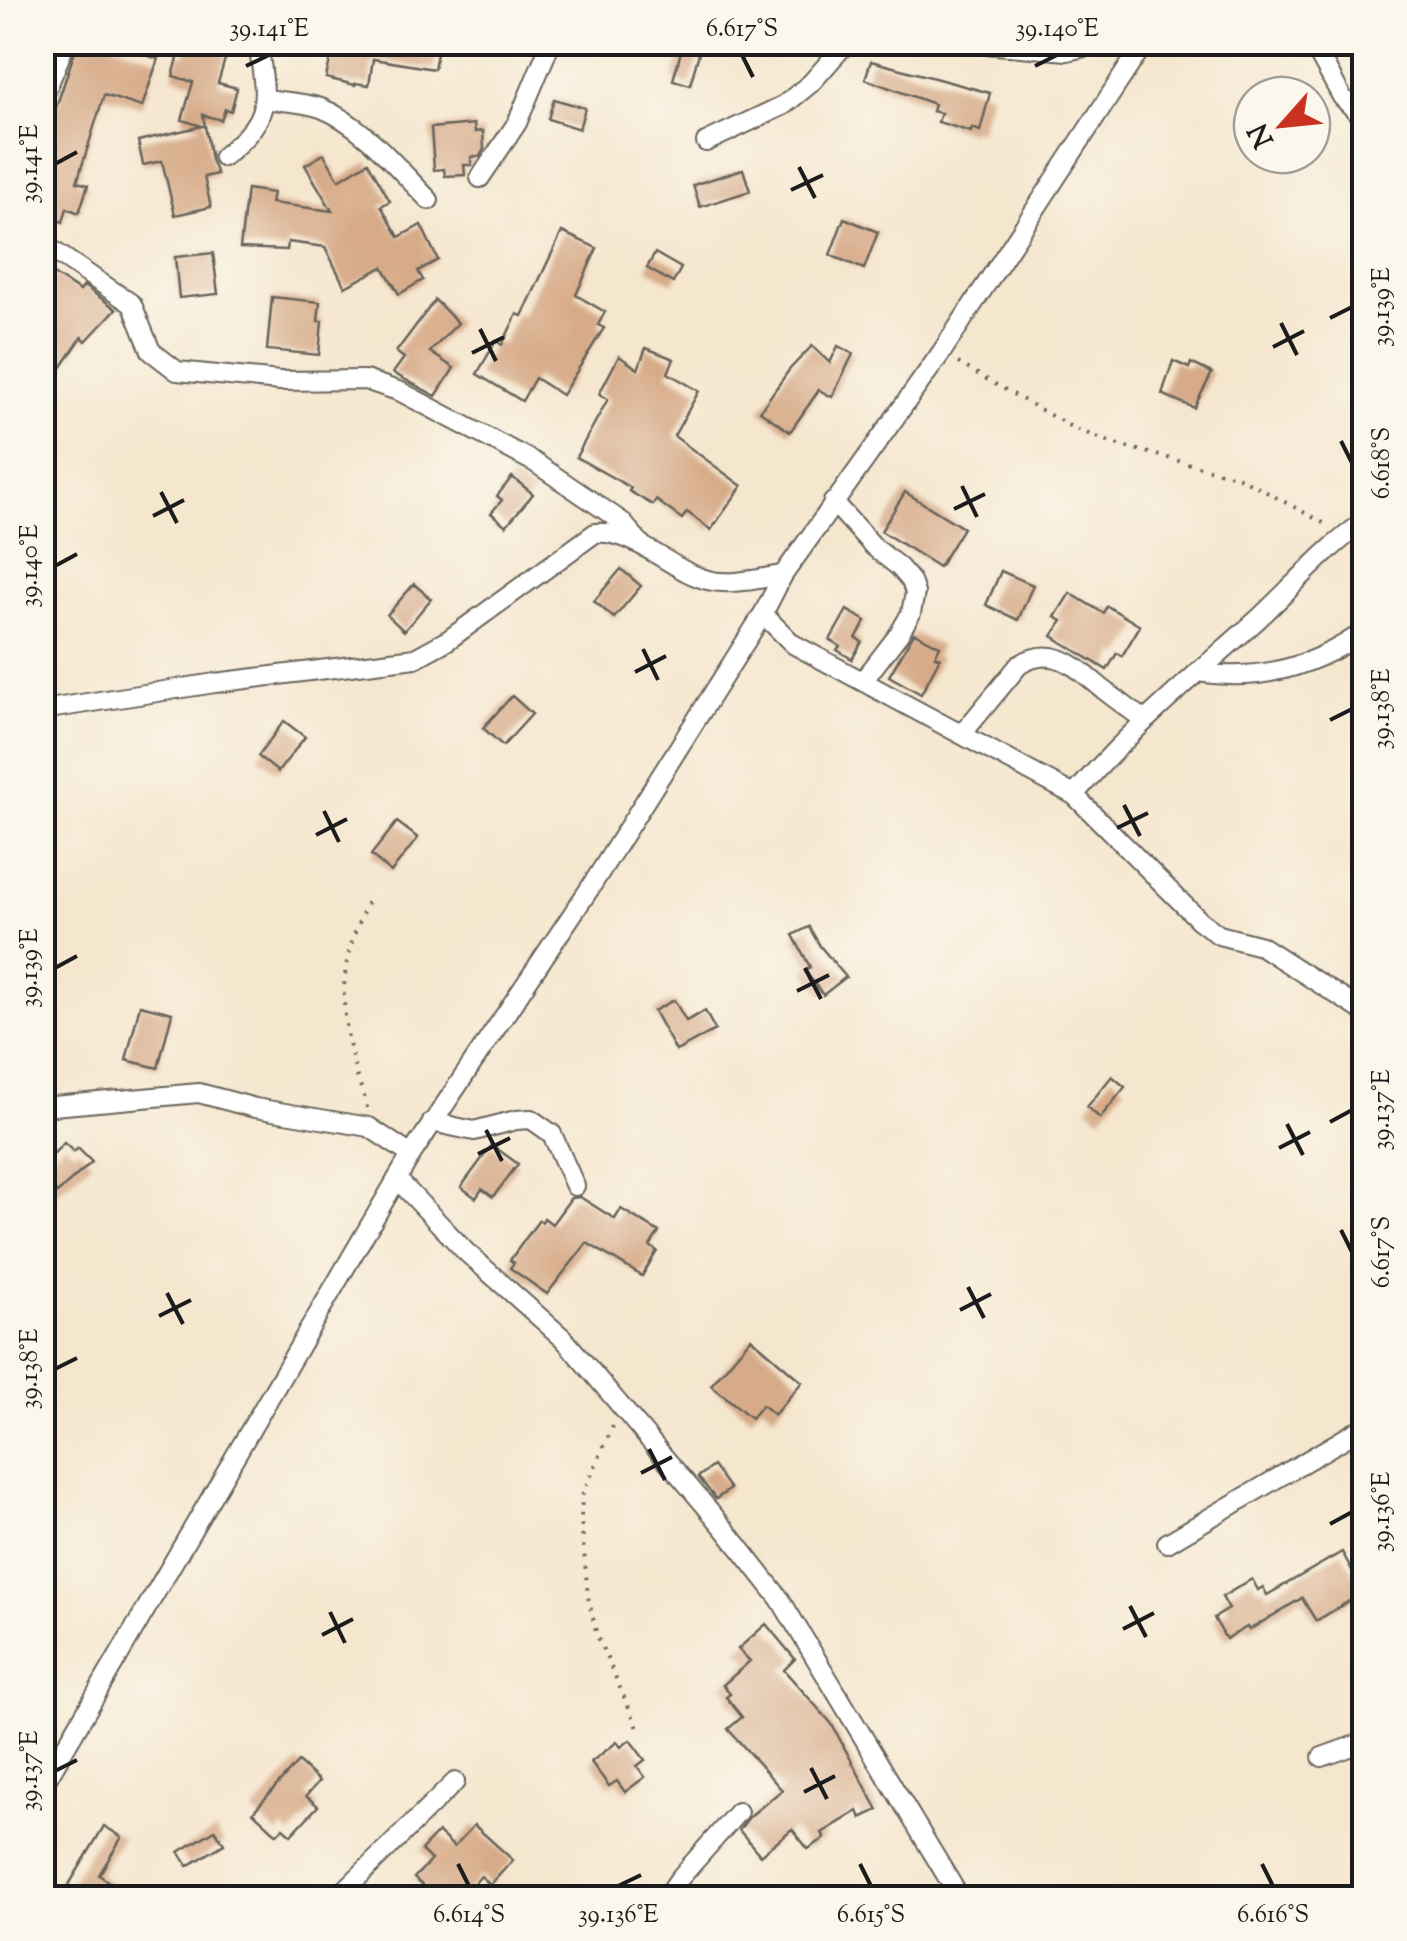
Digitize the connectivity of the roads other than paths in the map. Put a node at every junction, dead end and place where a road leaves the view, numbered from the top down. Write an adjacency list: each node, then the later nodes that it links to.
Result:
1 (66, 42): 10 (street)
2 (258, 42): 9 (street)
3 (551, 42): 14 (street)
4 (848, 42): 12 (street)
5 (960, 42): 6 (street)
6 (1107, 42)
7 (1145, 42): 17 (street)
8 (1312, 42): 11 (street)
9 (266, 99): 13 (street); 15 (street)
10 (42, 100)
11 (1364, 119)
12 (706, 142)
13 (224, 157)
14 (480, 178)
15 (429, 200)
16 (42, 242): 19 (street)
17 (833, 502): 20 (street); 24 (street)
18 (1364, 522): 23 (street)
19 (645, 548): 20 (street); 25 (street)
20 (784, 576): 21 (street)
21 (764, 614): 24 (street); 31 (street)
22 (1356, 638): 23 (street)
23 (1197, 672): 26 (street)
24 (863, 681): 27 (street)
25 (42, 710)
26 (1144, 720): 27 (street); 28 (street)
27 (962, 734): 28 (street)
28 (1074, 794): 29 (street)
29 (1364, 1012)
30 (42, 1107): 32 (street)
31 (432, 1122): 32 (street); 34 (street)
32 (411, 1155): 33 (street)
33 (396, 1179): 40 (street); 44 (street)
34 (575, 1186)
35 (1364, 1427): 36 (street)
36 (1167, 1543)
37 (1364, 1742): 38 (street)
38 (1322, 1758)
39 (455, 1782): 42 (street)
40 (42, 1787)
41 (738, 1812): 43 (street)
42 (337, 1898)
43 (666, 1898)
44 (960, 1898)

